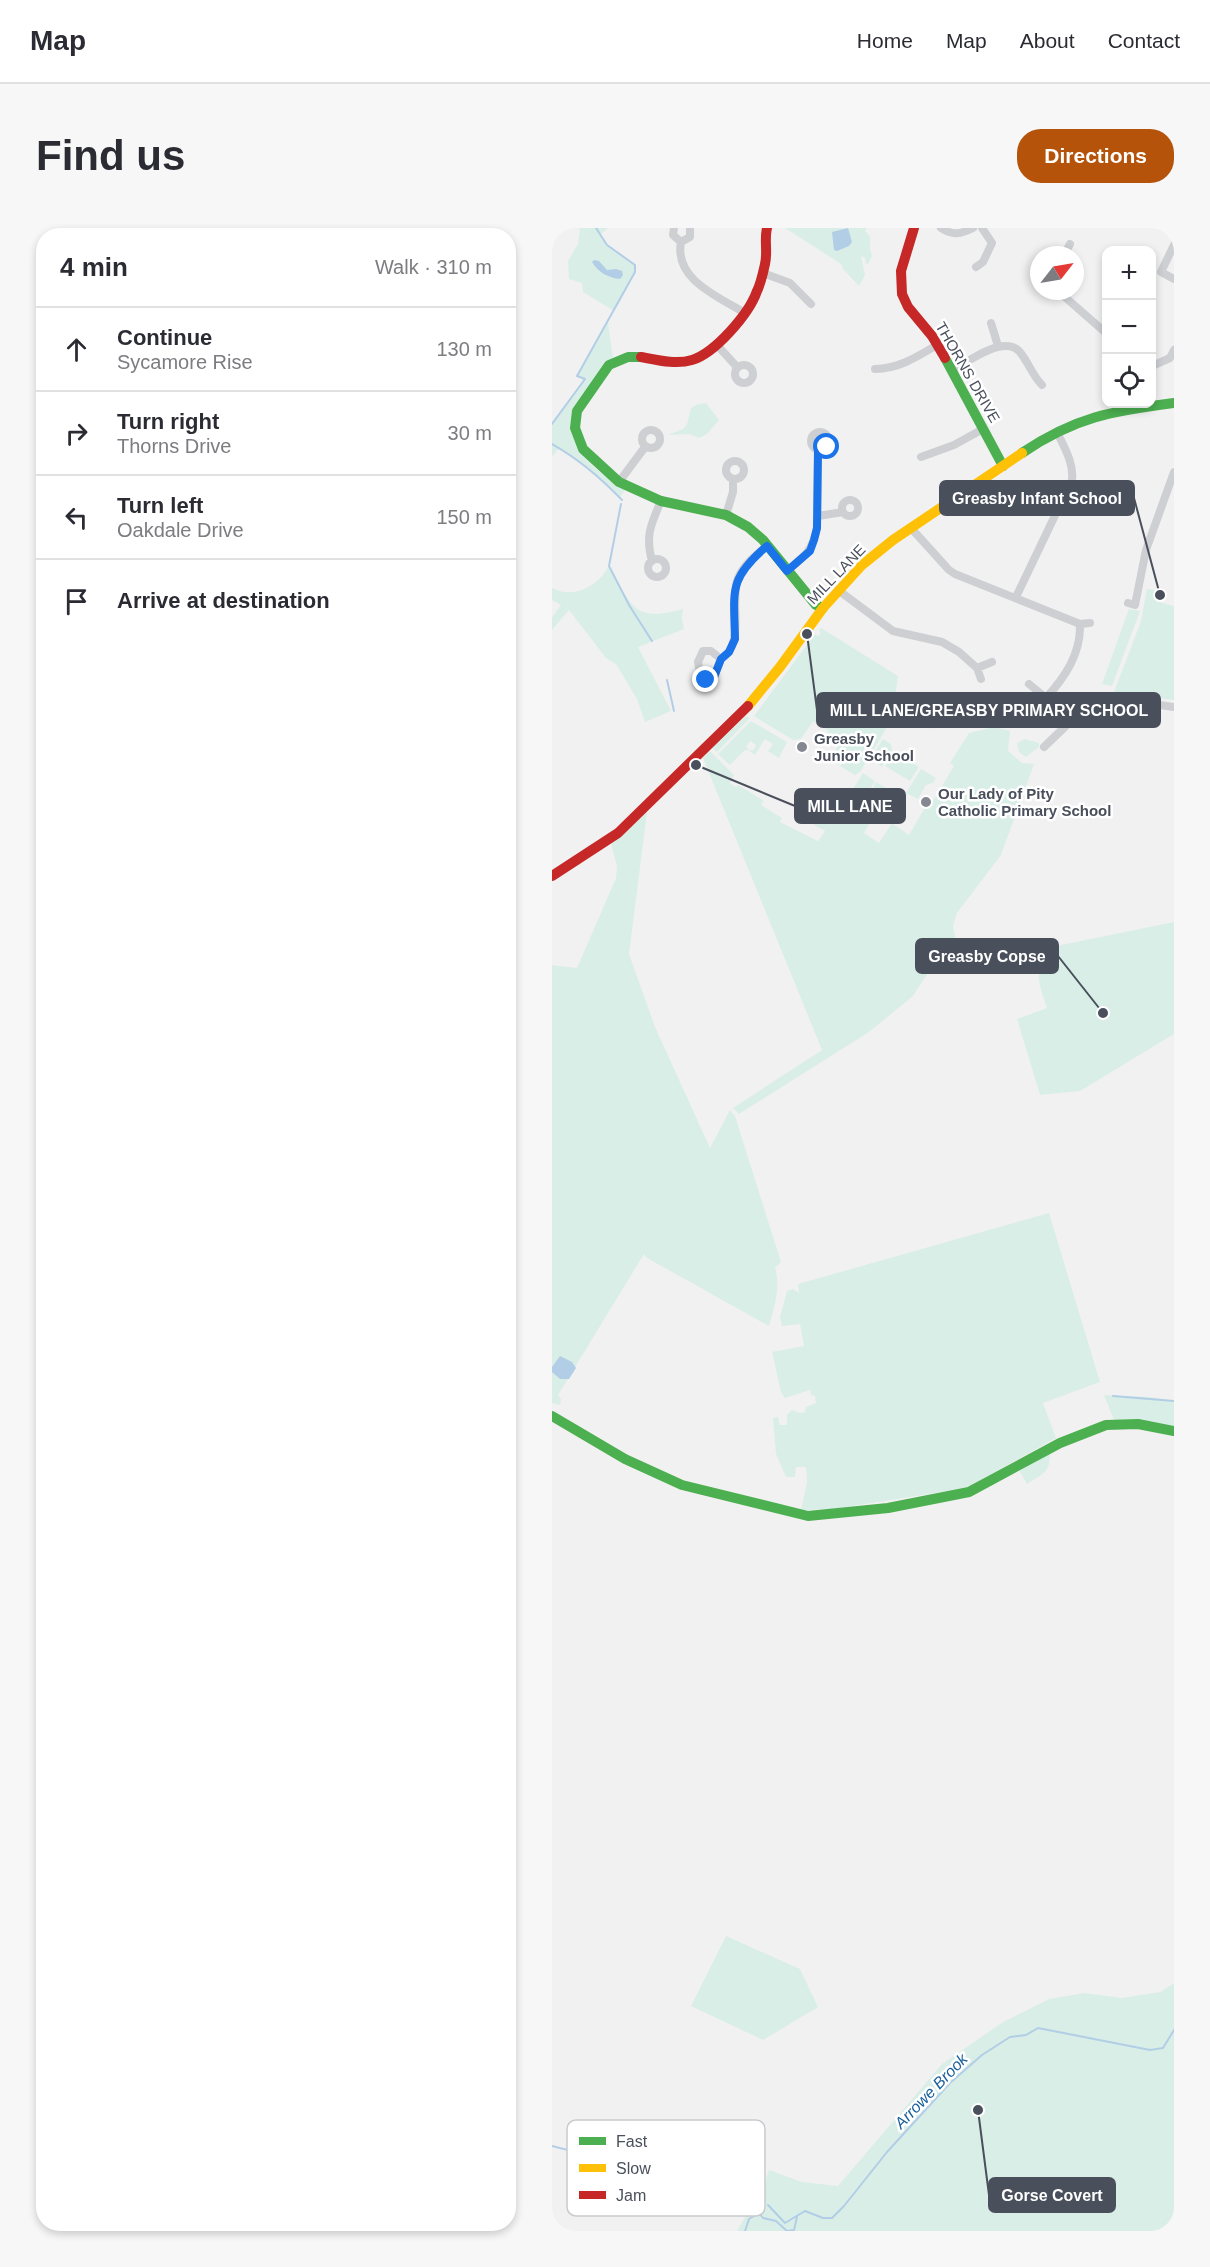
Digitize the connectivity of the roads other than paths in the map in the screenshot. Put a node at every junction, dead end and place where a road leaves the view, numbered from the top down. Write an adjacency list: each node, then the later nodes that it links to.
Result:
1 (674, 228): 8 (street)
2 (690, 228): 8 (street)
3 (766, 228): 14 (street)
4 (914, 228): 23 (street, THORNS DRIVE)
5 (941, 228): 6 (street)
6 (973, 228)
7 (982, 228): 12 (street)
8 (681, 242): 19 (street)
9 (1070, 243): 11 (street)
10 (1174, 245): 13 (street)
11 (1068, 246)
12 (976, 267)
13 (1161, 272): 15 (street); 16 (street)
14 (764, 273): 18 (street); 19 (street)
15 (1174, 279)
16 (1156, 280)
17 (1068, 300): 21 (street)
18 (811, 304)
19 (743, 312): 22 (street)
20 (991, 323): 24 (street)
21 (1102, 329)
22 (717, 345): 28 (street); 43 (street)
23 (937, 345): 29 (street); 30 (street, THORNS DRIVE)
24 (998, 346): 30 (street); 31 (street)
25 (1174, 350): 26 (street)
26 (1172, 358): 27 (street)
27 (1156, 364)
28 (737, 367)
29 (875, 369)
30 (952, 371): 35 (street, THORNS DRIVE)
31 (1042, 386)
32 (1174, 404): 33 (street, MILL LANE)
33 (1156, 405)
34 (1128, 408): 36 (street, MILL LANE)
35 (982, 429): 39 (street); 40 (street, THORNS DRIVE)
36 (1057, 432): 40 (street, MILL LANE); 53 (street)
37 (645, 447): 43 (street)
38 (818, 450): 47 (street)
39 (921, 457)
40 (1003, 466): 48 (street, MILL LANE)
41 (1174, 472): 54 (street)
42 (733, 479): 46 (street)
43 (619, 482): 44 (street)
44 (661, 501): 46 (street); 50 (street)
45 (843, 512): 47 (street)
46 (726, 515): 49 (street)
47 (818, 516): 51 (street)
48 (910, 528): 52 (street, MILL LANE); 53 (street)
49 (767, 546): 51 (street); 58 (street)
50 (652, 561)
51 (787, 571): 55 (street)
52 (838, 590): 55 (street, MILL LANE); 60 (street)
53 (1016, 597): 57 (street)
54 (1128, 603)
55 (822, 608): 65 (street, MILL LANE)
56 (1090, 623): 57 (street)
57 (1080, 624): 62 (street)
58 (721, 659)
59 (992, 662): 60 (street)
60 (977, 668): 61 (street)
61 (981, 679)
62 (1029, 684)
63 (1174, 707): 64 (street)
64 (1044, 747)
65 (552, 876)
66 (552, 1416): 67 (street)
67 (1174, 1431)

